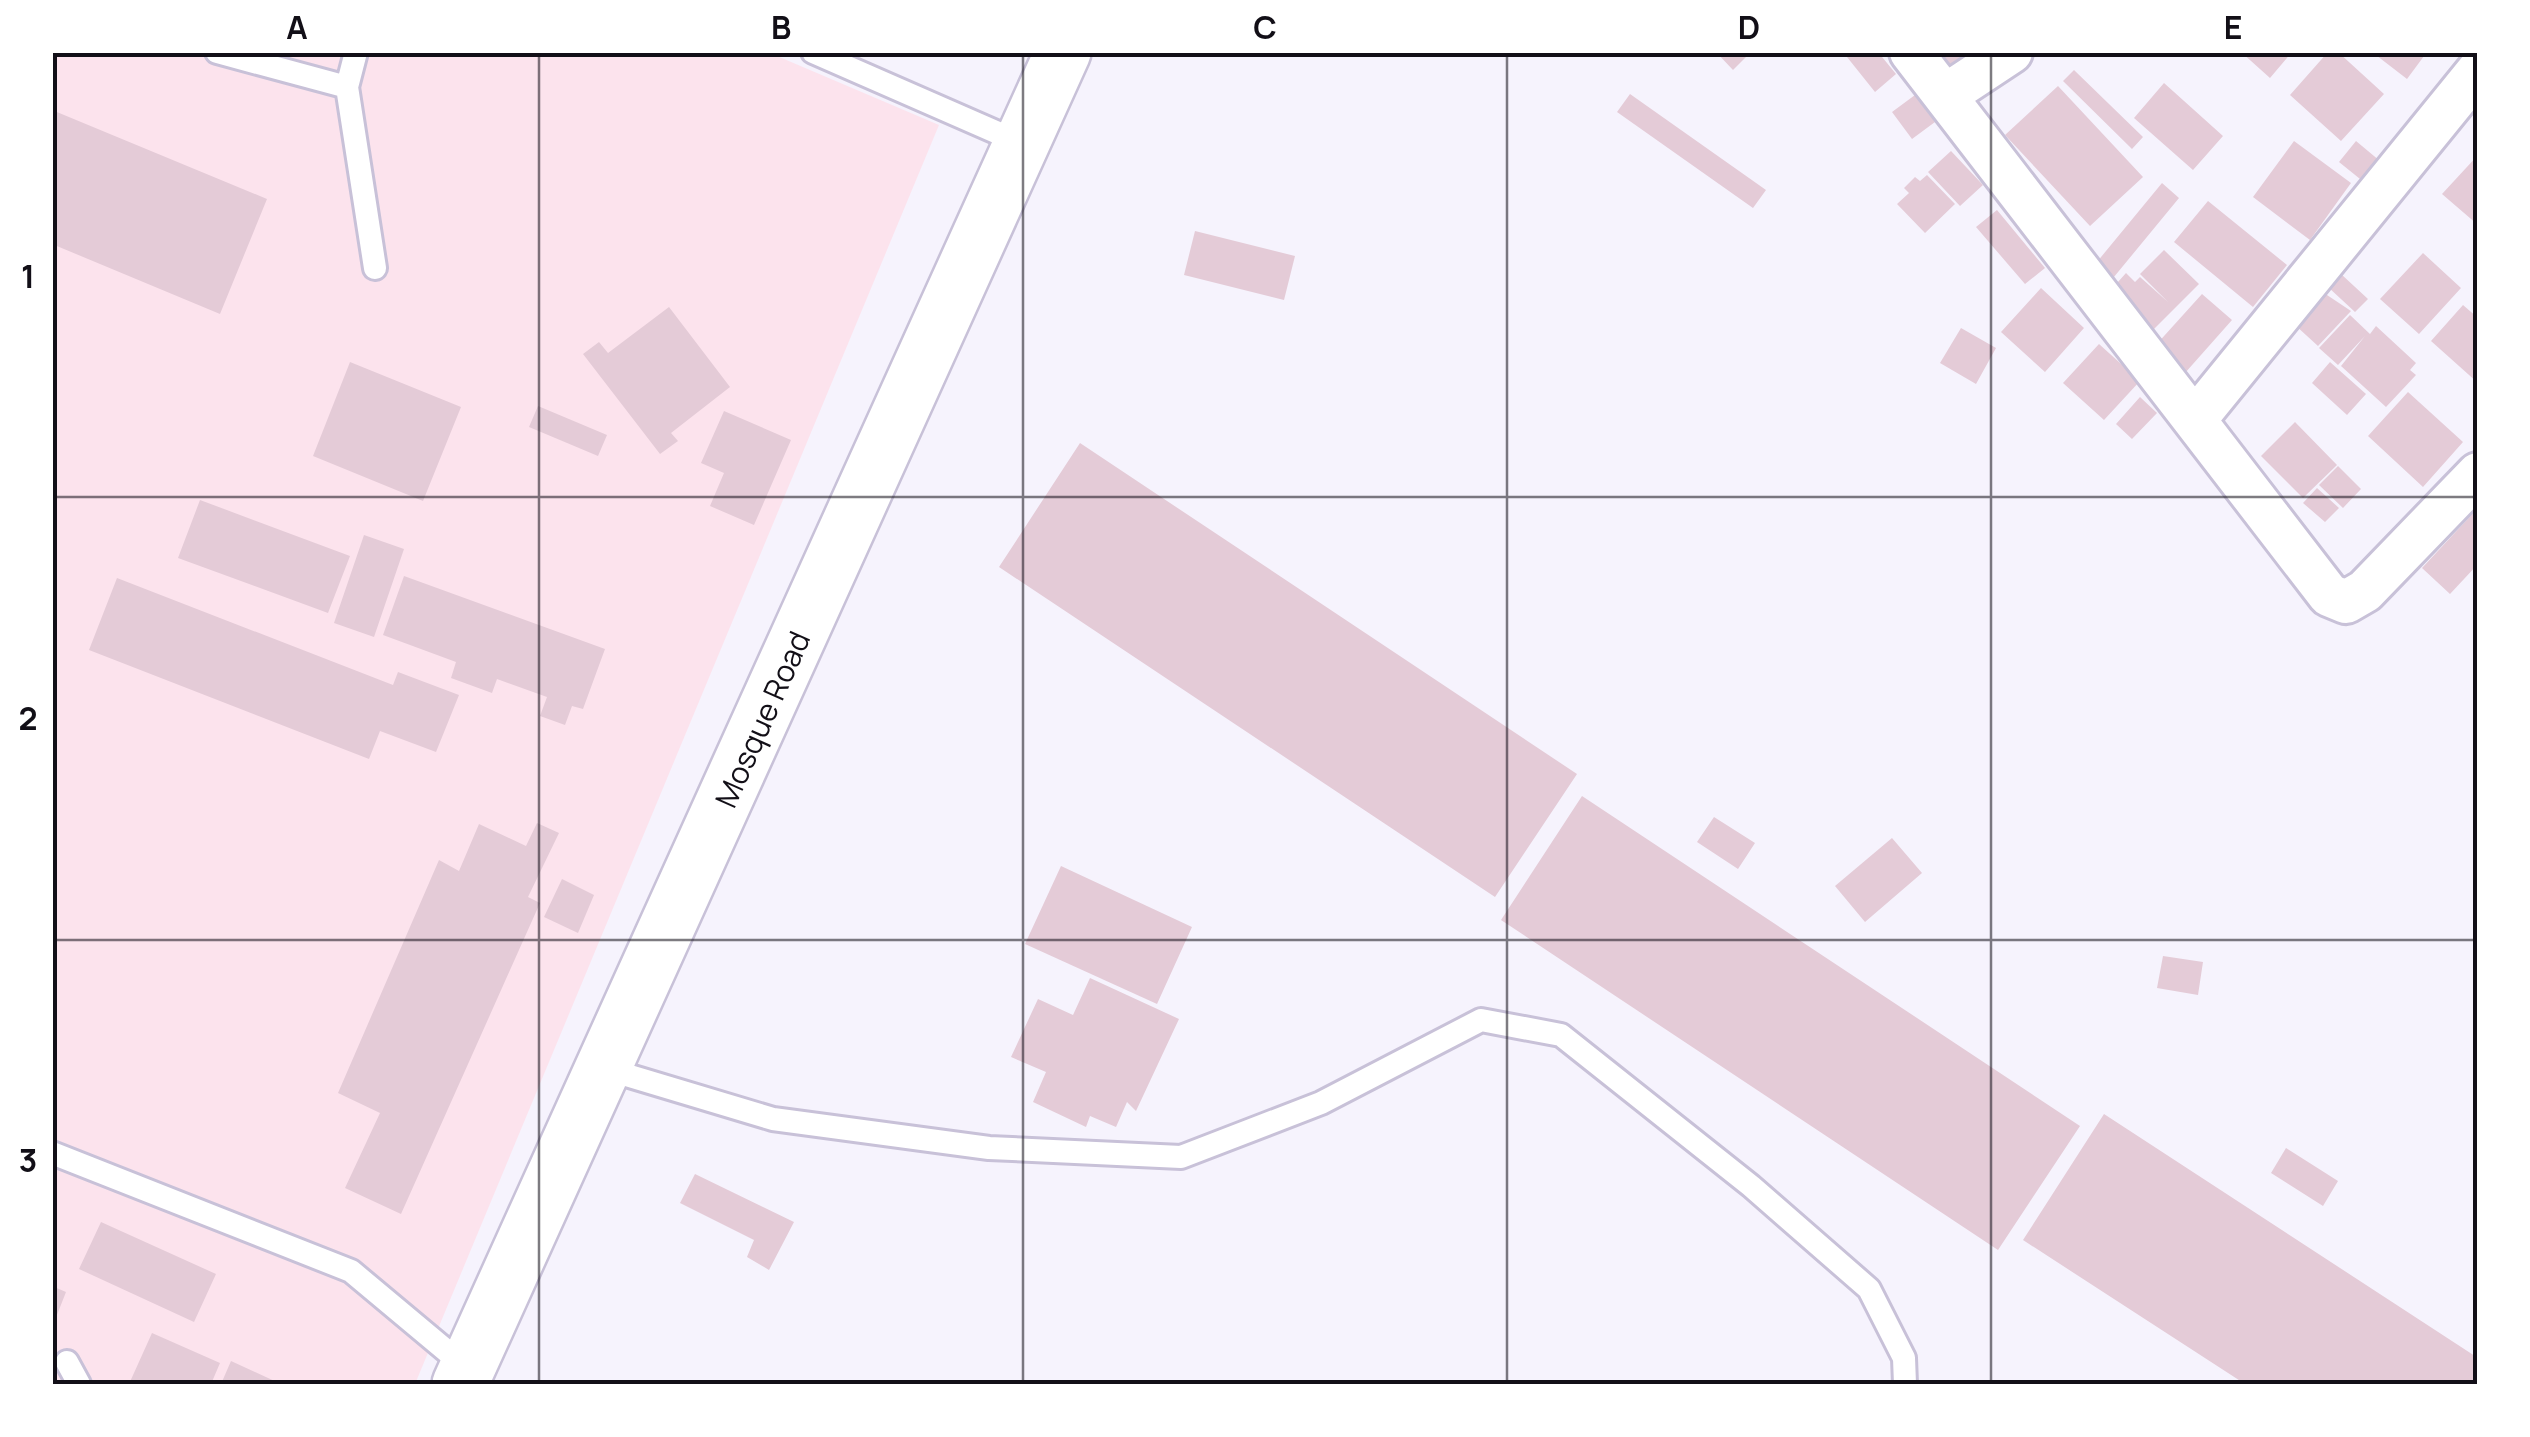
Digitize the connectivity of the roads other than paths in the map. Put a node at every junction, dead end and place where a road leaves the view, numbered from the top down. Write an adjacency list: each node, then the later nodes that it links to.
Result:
1 (217, 52): 8 (lane)
2 (356, 52): 8 (lane)
3 (814, 52): 10 (lane)
4 (1063, 52): 10 (street, Mosque Road)
5 (1911, 52): 9 (street)
6 (2012, 52): 9 (street)
7 (2478, 71): 12 (street)
8 (347, 87): 11 (lane)
9 (1946, 95): 12 (street)
10 (1023, 144): 14 (street, Mosque Road)
11 (376, 268)
12 (2196, 417): 13 (street)
13 (2478, 474)
14 (603, 1068): 17 (street, Mosque Road); 19 (lane)
15 (52, 1153): 17 (lane)
16 (67, 1362): 18 (lane)
17 (463, 1376)
18 (79, 1384)
19 (1905, 1384)

